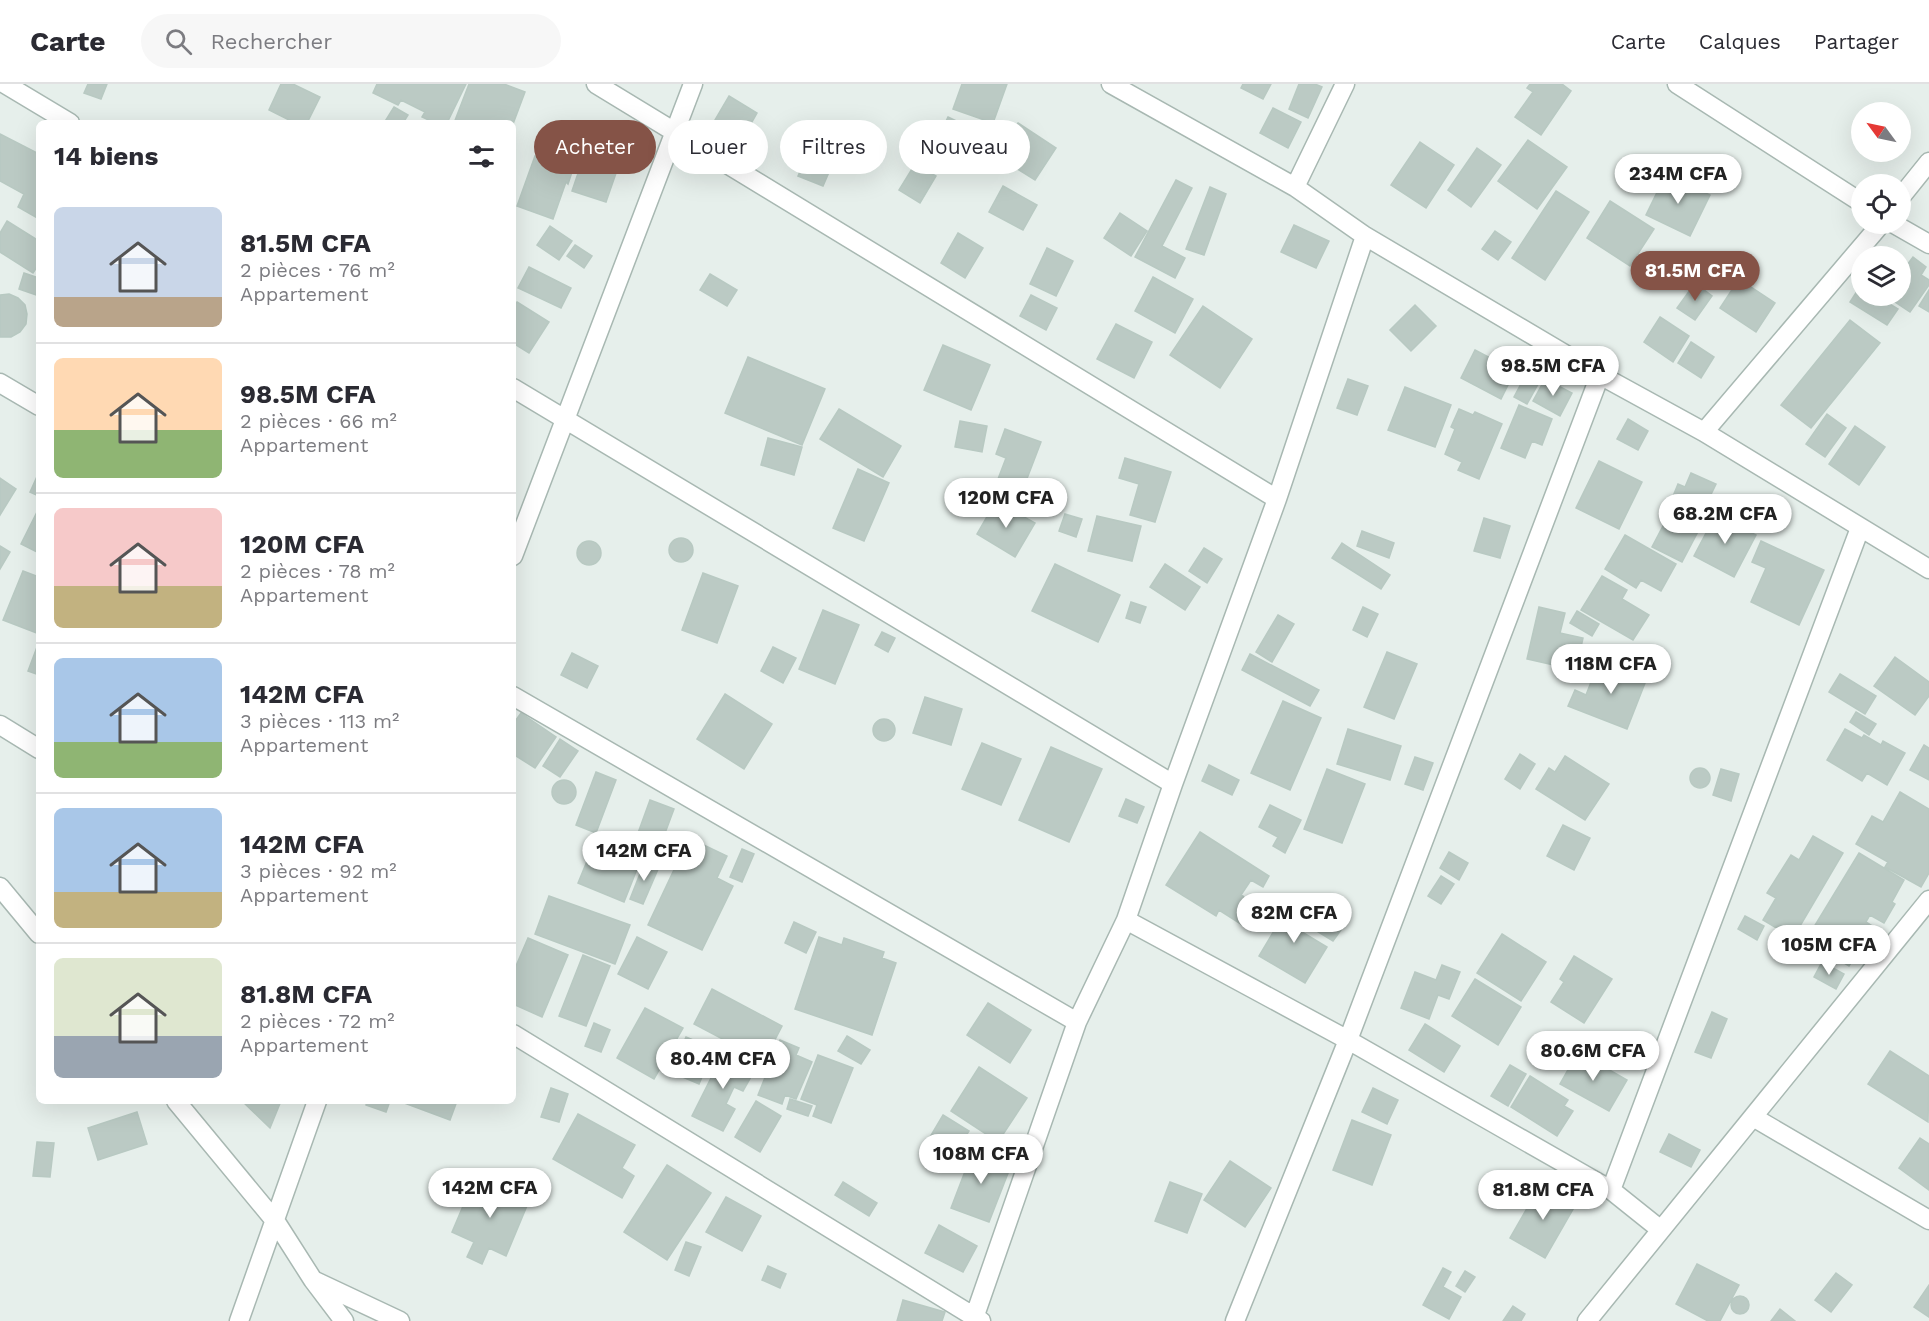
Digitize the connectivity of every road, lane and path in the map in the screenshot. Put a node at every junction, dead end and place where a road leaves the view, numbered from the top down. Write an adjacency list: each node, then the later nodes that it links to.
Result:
1 (5, 84): 7 (street)
2 (596, 84): 9 (street)
3 (693, 84): 8 (street)
4 (1111, 84): 14 (street)
5 (1345, 84): 14 (street)
6 (1677, 84): 15 (street)
7 (65, 120)
8 (680, 120)
9 (668, 126)
10 (668, 152): 24 (street)
11 (1929, 162): 13 (street)
12 (746, 174): 26 (street)
13 (1911, 184)
14 (1295, 187): 18 (street)
15 (1851, 196)
16 (1872, 234): 25 (street)
17 (1911, 234): 19 (street)
18 (1365, 236): 20 (street); 26 (street)
19 (1929, 244)
20 (1600, 375): 25 (street); 40 (street)
21 (0, 382): 23 (street)
22 (516, 390): 24 (street)
23 (36, 404)
24 (564, 418): 28 (street); 33 (street)
25 (1704, 432): 27 (street)
26 (1277, 499): 33 (street)
27 (1860, 528): 29 (street); 44 (street)
28 (516, 548)
29 (1929, 569)
30 (516, 698): 38 (street)
31 (0, 725): 32 (street)
32 (36, 747)
33 (1173, 784): 36 (street)
34 (0, 887): 37 (street)
35 (1929, 900): 43 (street)
36 (1126, 920): 38 (street); 40 (street)
37 (36, 930)
38 (1077, 1022): 49 (street)
39 (516, 1036): 49 (street)
40 (1348, 1040): 44 (street); 53 (street)
41 (178, 1104): 46 (street)
42 (316, 1104): 46 (street)
43 (1753, 1117): 45 (street); 47 (street)
44 (1611, 1191): 47 (street)
45 (1929, 1220)
46 (276, 1222): 48 (street); 50 (street)
47 (1661, 1230): 54 (street)
48 (313, 1280): 51 (street); 52 (street)
49 (976, 1320)
50 (239, 1321)
51 (344, 1321)
52 (400, 1321)
53 (1235, 1321)
54 (1587, 1321)

